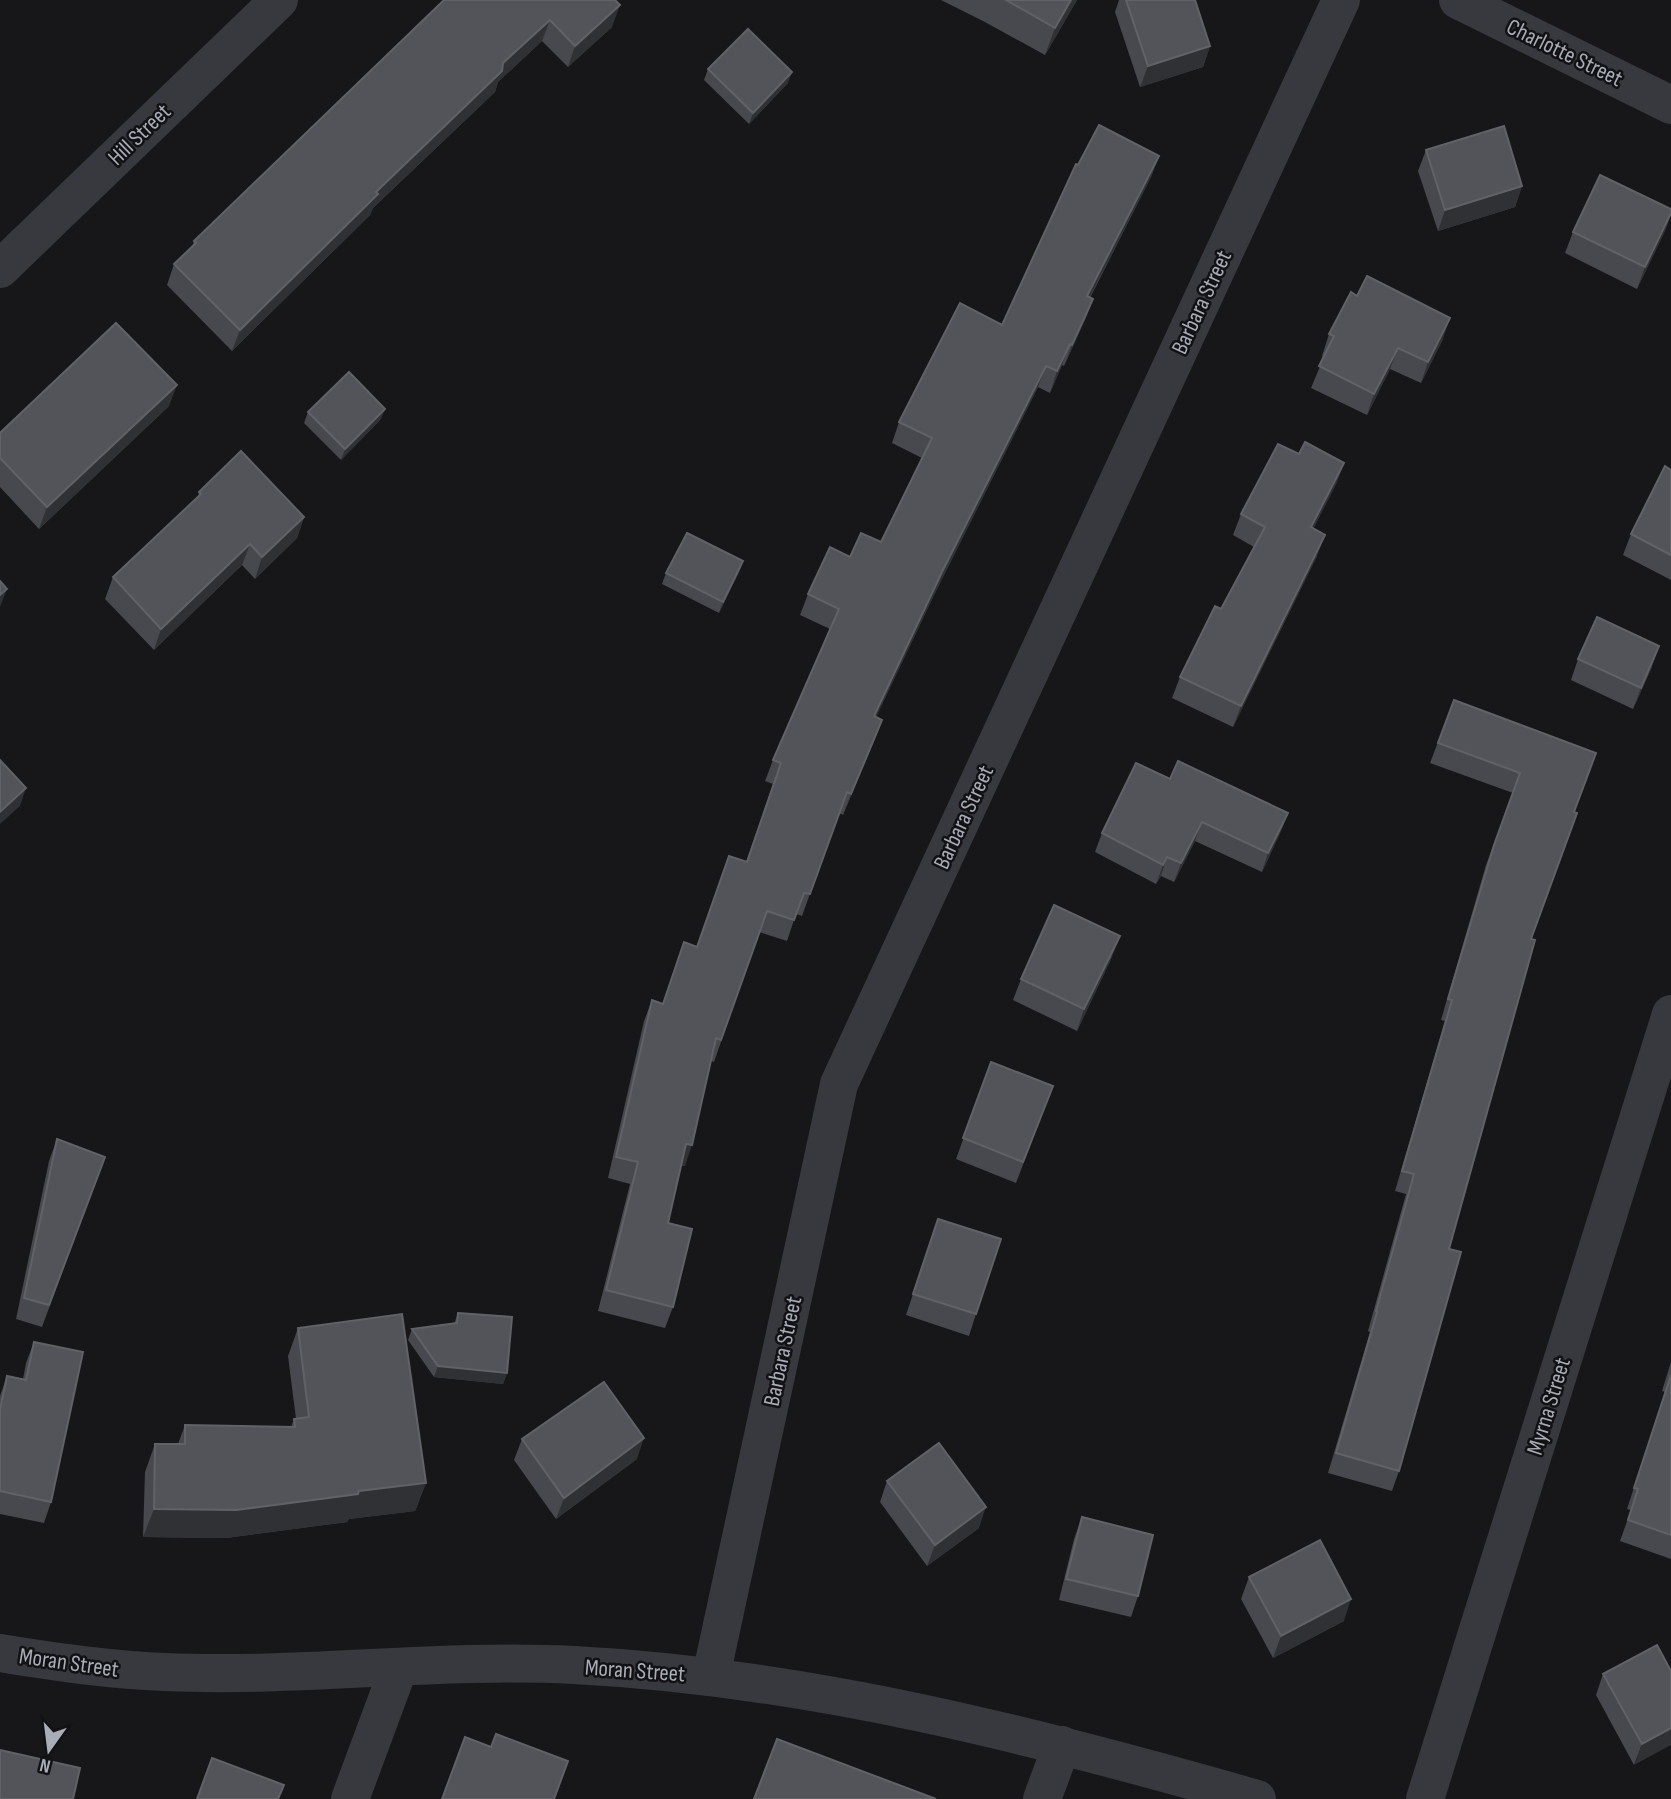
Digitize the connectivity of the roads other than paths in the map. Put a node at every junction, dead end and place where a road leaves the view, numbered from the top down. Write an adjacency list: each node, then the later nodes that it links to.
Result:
1 (279, 0): 5 (street, Hill Street)
2 (1341, 0): 9 (street, Barbara Street)
3 (1458, 0): 4 (street, Charlotte Street)
4 (1671, 105)
5 (0, 270)
6 (1671, 1014): 14 (street, Myrna Street)
7 (0, 1653): 8 (street, Moran Street)
8 (399, 1667): 9 (street, Moran Street); 11 (street)
9 (711, 1676): 10 (street, Moran Street)
10 (1062, 1745): 12 (street); 13 (street, Moran Street)
11 (350, 1799)
12 (1042, 1799)
13 (1257, 1799)
14 (1425, 1799)

